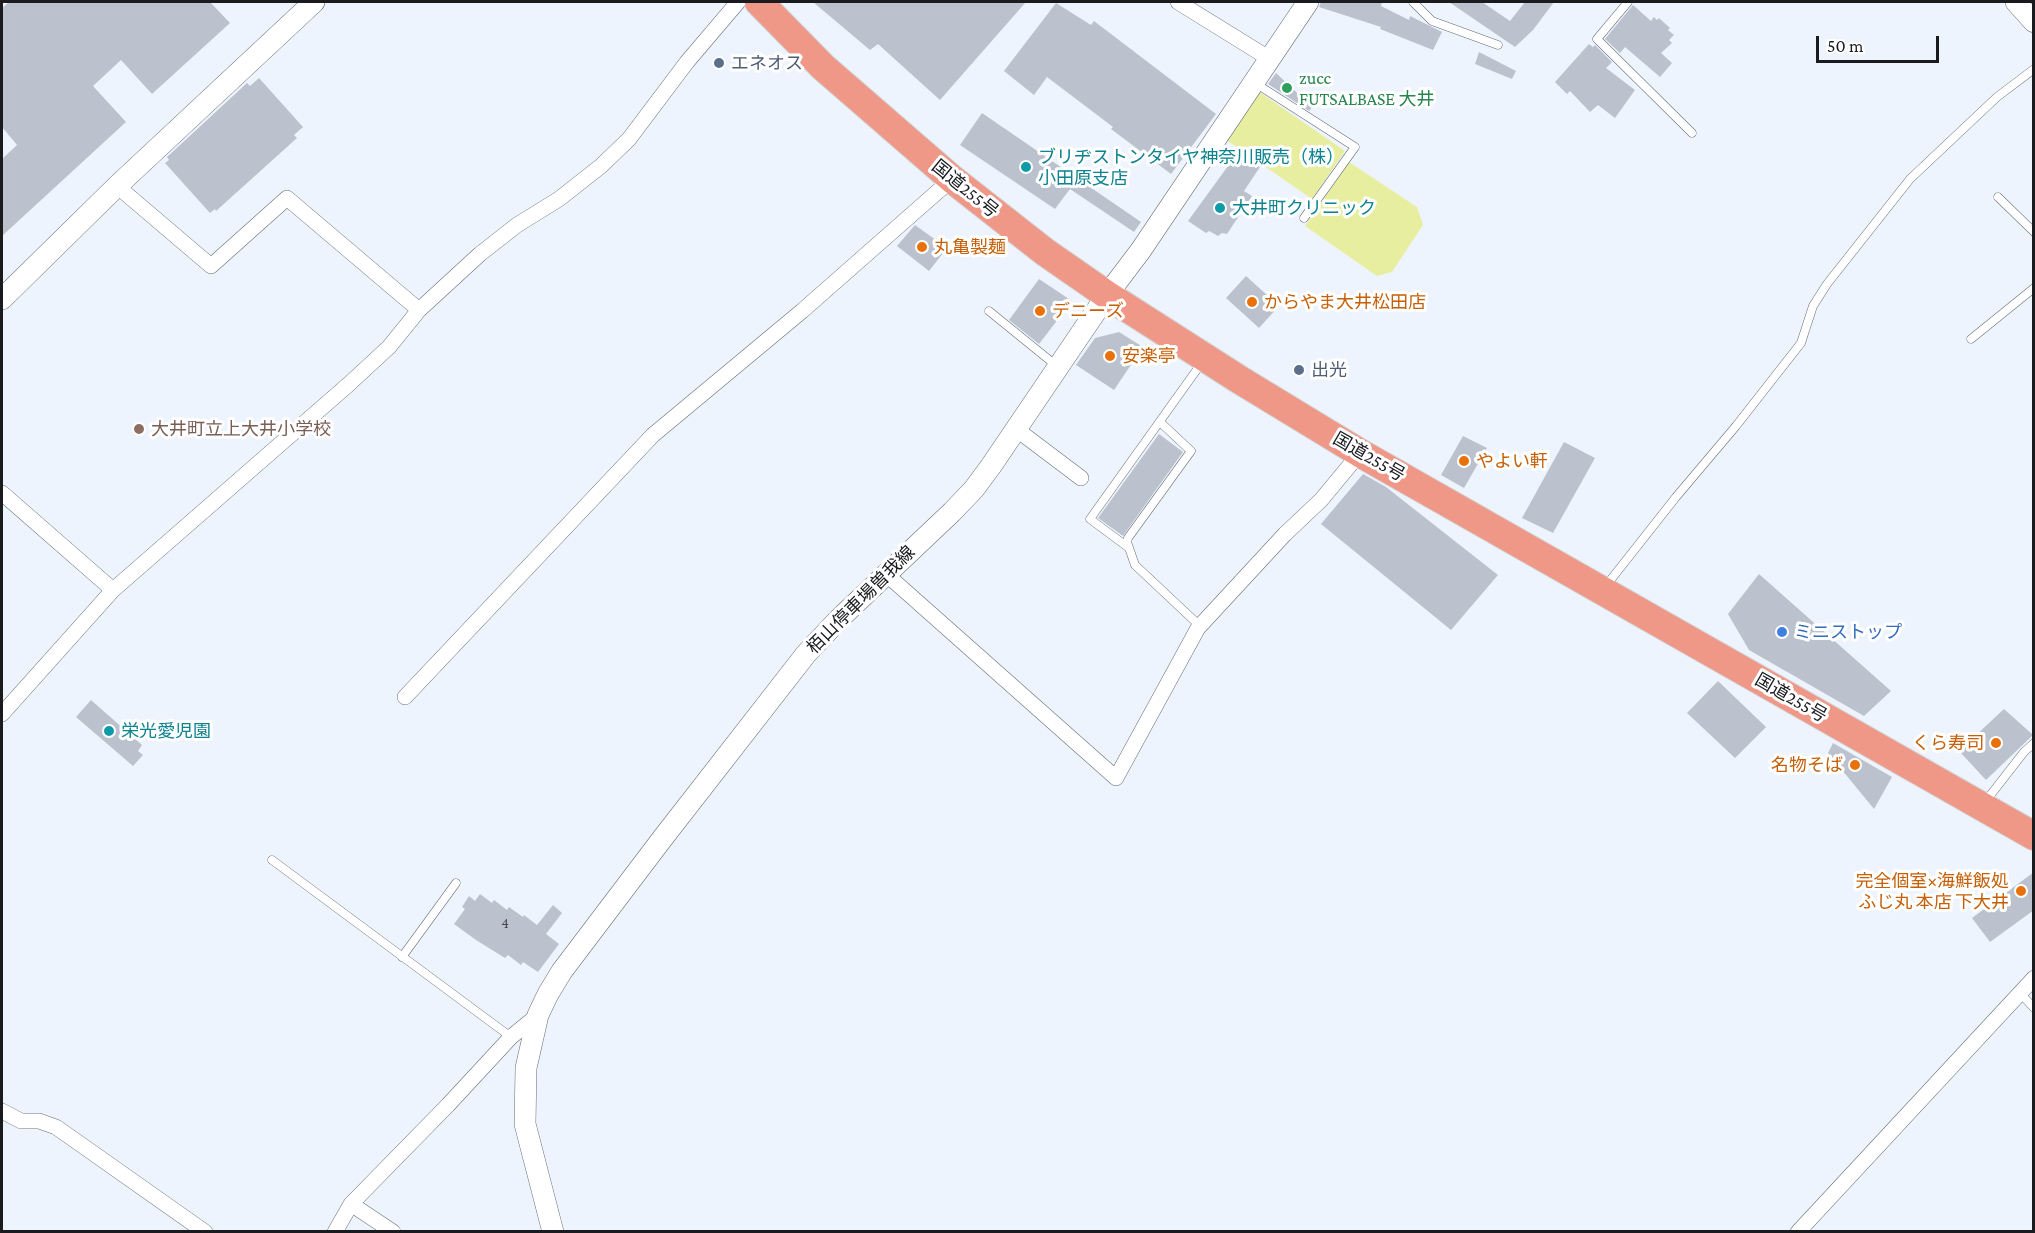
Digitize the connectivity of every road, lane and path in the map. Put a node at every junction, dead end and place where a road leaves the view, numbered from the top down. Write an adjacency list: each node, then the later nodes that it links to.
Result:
1 (314, 2): 16 (main road)
2 (738, 2): 23 (street)
3 (759, 2): 15 (highway, 国道255号)
4 (1178, 2): 11 (street)
5 (1308, 2): 11 (main road, 栢山停車場曽我線)
6 (1413, 2): 10 (lane)
7 (1628, 2): 14 (lane)
8 (2016, 2): 9 (main road)
9 (2034, 21)
10 (1498, 45)
11 (1270, 59): 13 (main road, 栢山停車場曽我線)
12 (2034, 69): 36 (lane)
13 (1254, 82): 18 (lane); 21 (main road, 栢山停車場曽我線)
14 (1692, 133)
15 (952, 179): 21 (highway, 国道255号); 38 (street)
16 (117, 186): 22 (main road); 23 (street)
17 (1998, 197): 19 (lane)
18 (1304, 218)
19 (2034, 232)
20 (2034, 288): 25 (lane)
21 (1107, 295): 26 (highway, 国道255号); 27 (main road, 栢山停車場曽我線)
22 (2, 299)
23 (418, 310): 35 (street)
24 (989, 311): 27 (lane)
25 (1971, 339)
26 (1206, 358): 28 (lane); 30 (highway, 国道255号)
27 (1059, 367): 29 (main road, 栢山停車場曽我線)
28 (1160, 422): 33 (lane); 33 (lane)
29 (1016, 429): 31 (street); 34 (main road, 栢山停車場曽我線)
30 (1360, 453): 36 (highway, 国道255号); 37 (street)
31 (1081, 478)
32 (2, 493): 35 (street)
33 (1128, 545): 37 (lane)
34 (886, 574): 37 (street); 49 (main road, 栢山停車場曽我線)
35 (113, 590): 39 (street)
36 (1602, 590): 41 (highway, 国道255号)
37 (1200, 626)
38 (405, 697)
39 (2, 714)
40 (2034, 743): 41 (lane)
41 (1981, 806): 42 (highway, 国道255号)
42 (2034, 836)
43 (272, 860): 45 (lane)
44 (456, 883): 45 (lane)
45 (402, 957): 50 (lane)
46 (2034, 978): 47 (street)
47 (2020, 993): 48 (lane); 57 (street)
48 (2034, 1008)
49 (538, 1015): 50 (street); 53 (main road, 栢山停車場曽我線)
50 (511, 1036): 52 (street)
51 (2, 1110): 54 (street)
52 (351, 1204): 55 (street); 56 (street)
53 (553, 1231)
54 (205, 1232)
55 (334, 1232)
56 (393, 1232)
57 (1798, 1232)

